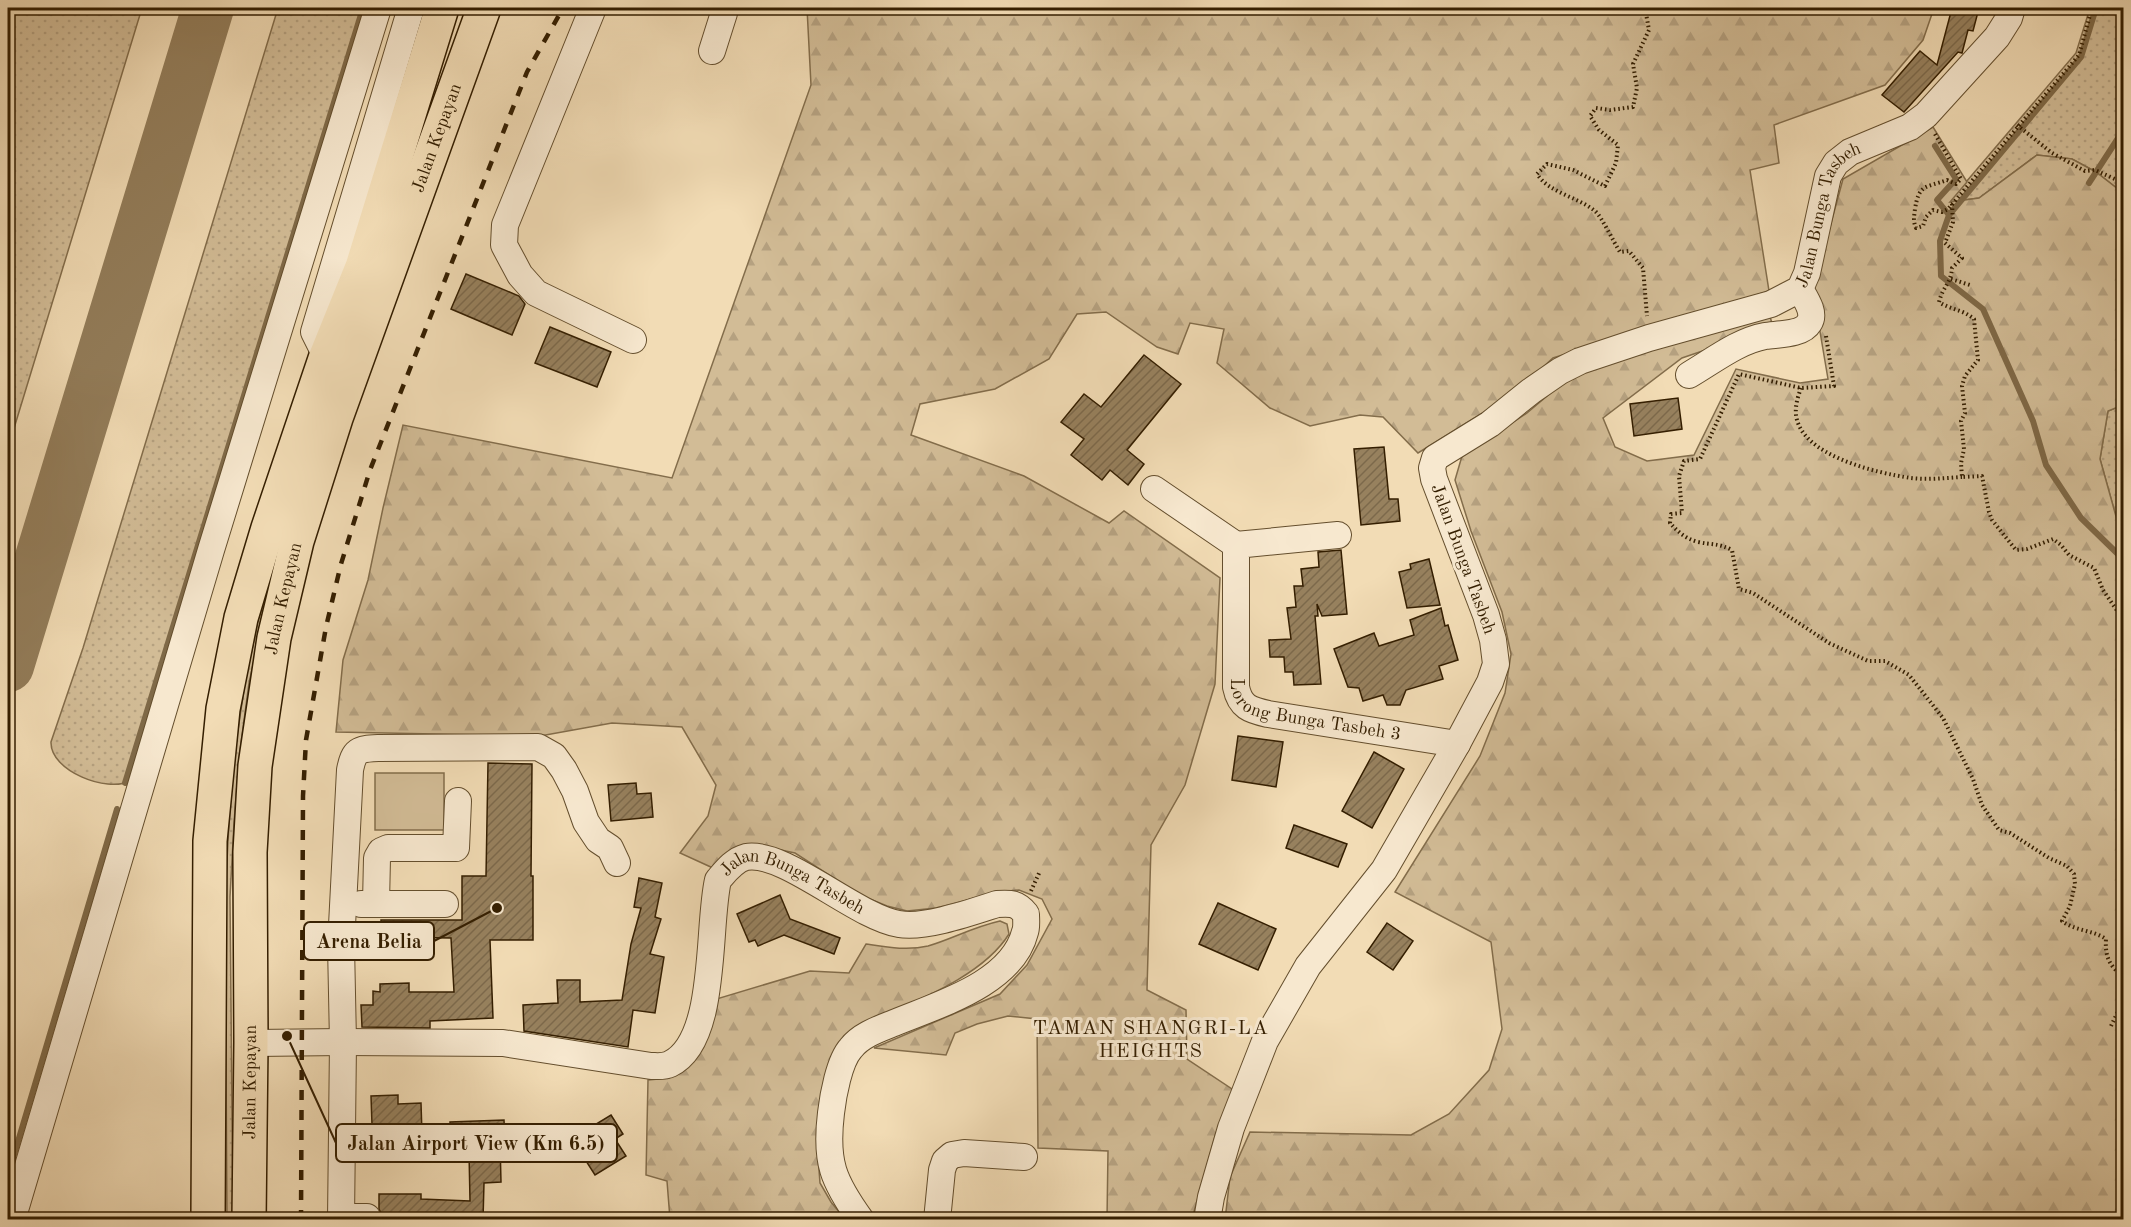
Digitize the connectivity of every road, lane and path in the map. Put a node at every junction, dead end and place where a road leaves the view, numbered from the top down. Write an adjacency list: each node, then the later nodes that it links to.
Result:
1 (378, 8): 44 (street)
2 (411, 8): 23 (street)
3 (442, 8): 23 (highway, Jalan Kepayan)
4 (484, 8): 12 (highway, Jalan Kepayan)
5 (494, 8): 12 (highway)
6 (593, 8): 22 (street)
7 (723, 8): 11 (street)
8 (1645, 8): 21 (path)
9 (2012, 8): 19 (street, Jalan Bunga Tasbeh)
10 (2092, 8): 13 (path)
11 (712, 51)
12 (465, 60): 41 (highway, Jalan Kepayan)
13 (2017, 125): 15 (path); 16 (path)
14 (1933, 132): 16 (path)
15 (2124, 181)
16 (1952, 204): 17 (path)
17 (1951, 279): 18 (path); 26 (path)
18 (1970, 285)
19 (1800, 288): 21 (street, Jalan Bunga Tasbeh); 24 (street)
20 (1826, 333): 25 (path)
21 (1649, 338): 31 (street, Jalan Bunga Tasbeh)
22 (633, 340)
23 (326, 356): 45 (highway, Jalan Kepayan)
24 (1689, 375)
25 (1801, 388): 26 (path); 37 (path)
26 (1962, 477): 30 (path)
27 (1154, 489): 29 (street)
28 (1338, 535): 29 (street)
29 (1236, 545): 31 (street, Lorong Bunga Tasbeh 3)
30 (2124, 617)
31 (1457, 744): 50 (street, Jalan Bunga Tasbeh)
32 (458, 801): 35 (street)
33 (617, 863): 34 (street)
34 (342, 903): 35 (street); 40 (street)
35 (376, 903): 36 (street)
36 (445, 904)
37 (2124, 968)
38 (2124, 999): 39 (path)
39 (2111, 1026)
40 (343, 1042): 41 (street, Jalan Bunga Tasbeh); 43 (street); 48 (street, Jalan Bunga Tasbeh)
41 (251, 1044): 46 (highway, Jalan Kepayan)
42 (1024, 1157): 49 (street)
43 (341, 1218): 47 (street)
44 (12, 1220)
45 (208, 1220)
46 (249, 1220)
47 (367, 1220)
48 (861, 1220)
49 (937, 1220)
50 (1208, 1220)

